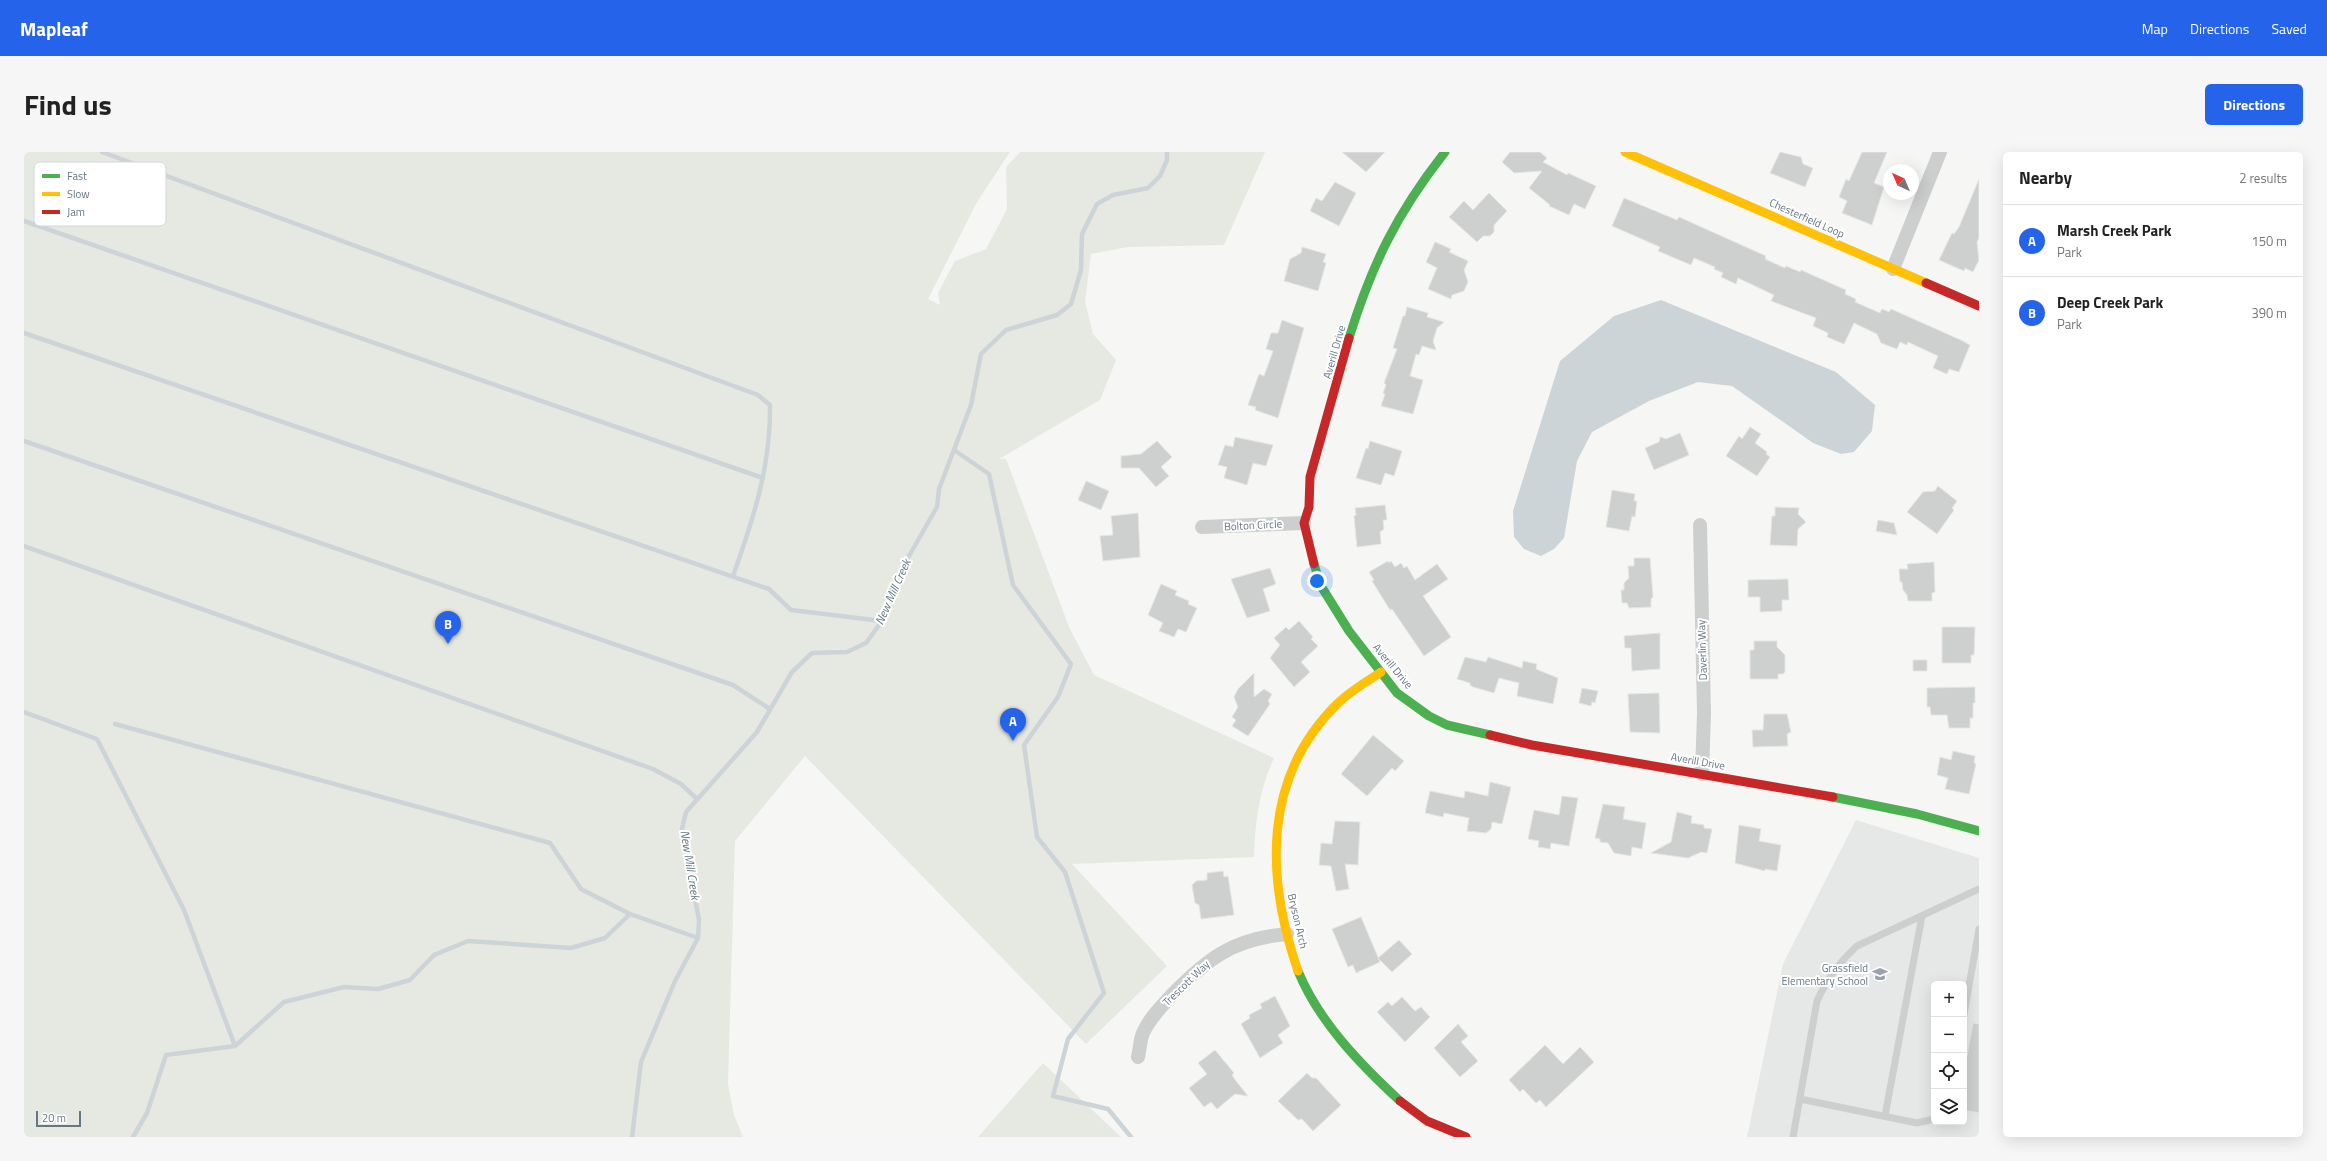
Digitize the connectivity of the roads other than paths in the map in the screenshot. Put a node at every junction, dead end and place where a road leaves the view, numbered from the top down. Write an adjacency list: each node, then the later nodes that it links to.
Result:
1 (1445, 152): 6 (street, Averill Drive)
2 (1625, 152): 4 (street, Chesterfield Loop)
3 (1940, 152): 4 (street)
4 (1893, 269): 5 (street, Chesterfield Loop)
5 (1979, 306)
6 (1304, 522): 8 (street, Bolton Circle); 9 (street, Averill Drive)
7 (1700, 525): 10 (street, Daverlin Way)
8 (1202, 528)
9 (1381, 672): 10 (street, Averill Drive); 15 (street, Bryson Arch)
10 (1702, 774): 11 (street, Averill Drive)
11 (1979, 831)
12 (1979, 889): 13 (lane)
13 (1922, 916): 18 (lane); 19 (lane)
14 (1979, 933): 16 (lane)
15 (1287, 934): 17 (street, Trescott Way); 21 (street, Bryson Arch)
16 (1967, 998)
17 (1138, 1057)
18 (1800, 1099): 19 (lane); 22 (lane)
19 (1885, 1116): 20 (lane)
20 (1931, 1121)
21 (1466, 1137)
22 (1793, 1137)

